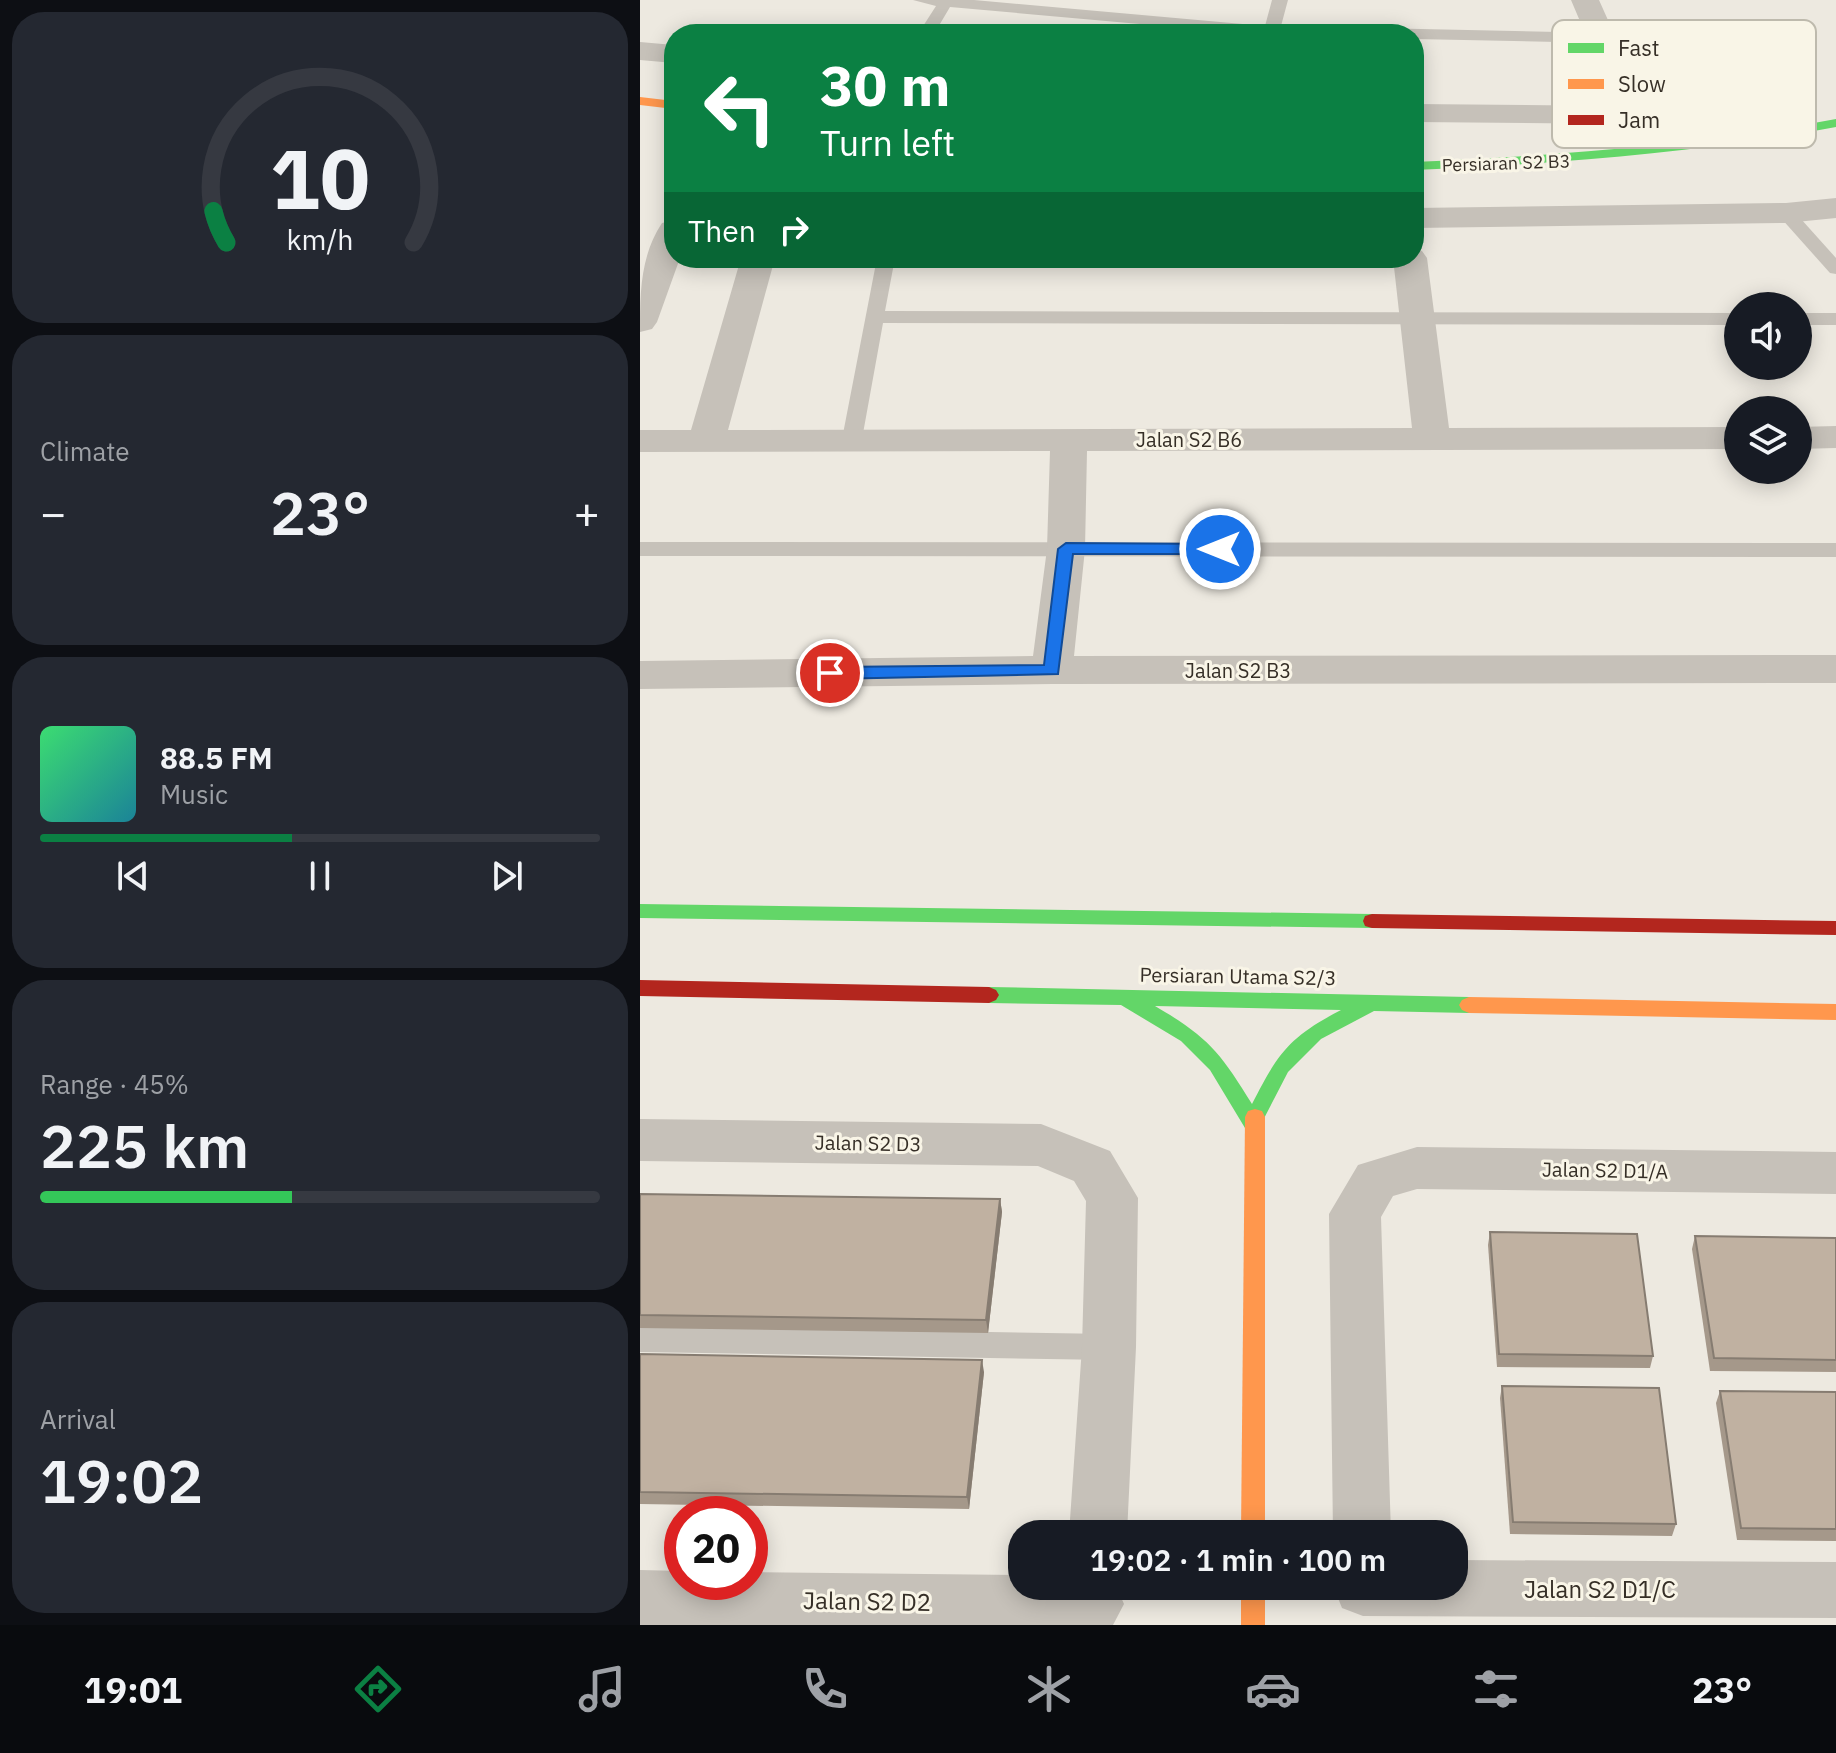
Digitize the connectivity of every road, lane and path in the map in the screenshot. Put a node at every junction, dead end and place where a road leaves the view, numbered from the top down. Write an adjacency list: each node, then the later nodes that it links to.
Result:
1 (921, 0): 4 (lane)
2 (1280, 0): 8 (lane)
3 (1585, 0): 5 (street)
4 (946, 1): 6 (lane); 7 (lane)
5 (1595, 20)
6 (932, 24)
7 (1180, 24)
8 (1274, 24)
9 (1424, 34): 10 (lane)
10 (1552, 37)
11 (640, 51): 12 (street)
12 (664, 53)
13 (640, 101): 14 (main road)
14 (664, 104)
15 (1424, 113): 16 (street)
16 (1552, 114)
17 (1836, 123): 18 (main road, Persiaran S2 B3)
18 (1816, 127)
19 (1649, 148): 21 (street)
20 (1704, 148): 21 (main road, Persiaran S2 B3)
21 (1651, 154): 22 (main road, Persiaran S2 B3)
22 (1424, 166)
23 (1836, 208): 24 (street)
24 (1786, 213): 25 (street); 30 (lane)
25 (1424, 218)
26 (664, 257): 36 (street)
27 (755, 268): 44 (street)
28 (884, 268): 31 (lane)
29 (1411, 268): 32 (street)
30 (1836, 269)
31 (874, 317): 32 (lane); 40 (lane)
32 (1419, 319): 33 (lane); 42 (street)
33 (1724, 319)
34 (1812, 319): 35 (lane)
35 (1836, 319)
36 (640, 322)
37 (1836, 437): 39 (street)
38 (1724, 438): 42 (street, Jalan S2 B6)
39 (1812, 438)
40 (852, 439): 41 (street, Jalan S2 B6); 44 (street, Jalan S2 B6)
41 (1069, 439): 42 (street, Jalan S2 B6); 47 (street)
42 (1432, 439)
43 (646, 441): 44 (street, Jalan S2 B6); 45 (street)
44 (706, 441)
45 (640, 477)
46 (640, 549): 47 (lane)
47 (1066, 549): 48 (lane); 50 (street)
48 (1836, 550)
49 (1836, 669): 50 (street, Jalan S2 B3)
50 (1052, 670): 51 (street, Jalan S2 B3)
51 (640, 675)
52 (640, 911): 53 (main road)
53 (1836, 928)
54 (640, 988): 55 (main road, Persiaran Utama S2/3)
55 (1122, 996): 56 (main road, Persiaran Utama S2/3); 58 (main road)
56 (1375, 1001): 57 (main road, Persiaran Utama S2/3); 58 (main road)
57 (1836, 1012)
58 (1252, 1122): 64 (main road)
59 (640, 1140): 62 (street, Jalan S2 D3)
60 (1836, 1173): 65 (street, Jalan S2 D1/A)
61 (640, 1339): 62 (lane)
62 (1109, 1347): 63 (street)
63 (1099, 1520)
64 (1253, 1520)
65 (1362, 1520)
66 (1468, 1585): 67 (street, Jalan S2 D1/C)
67 (1836, 1590)
68 (640, 1599): 70 (street, Jalan S2 D2)
69 (1253, 1600): 71 (main road)
70 (1094, 1605)
71 (1253, 1625)

